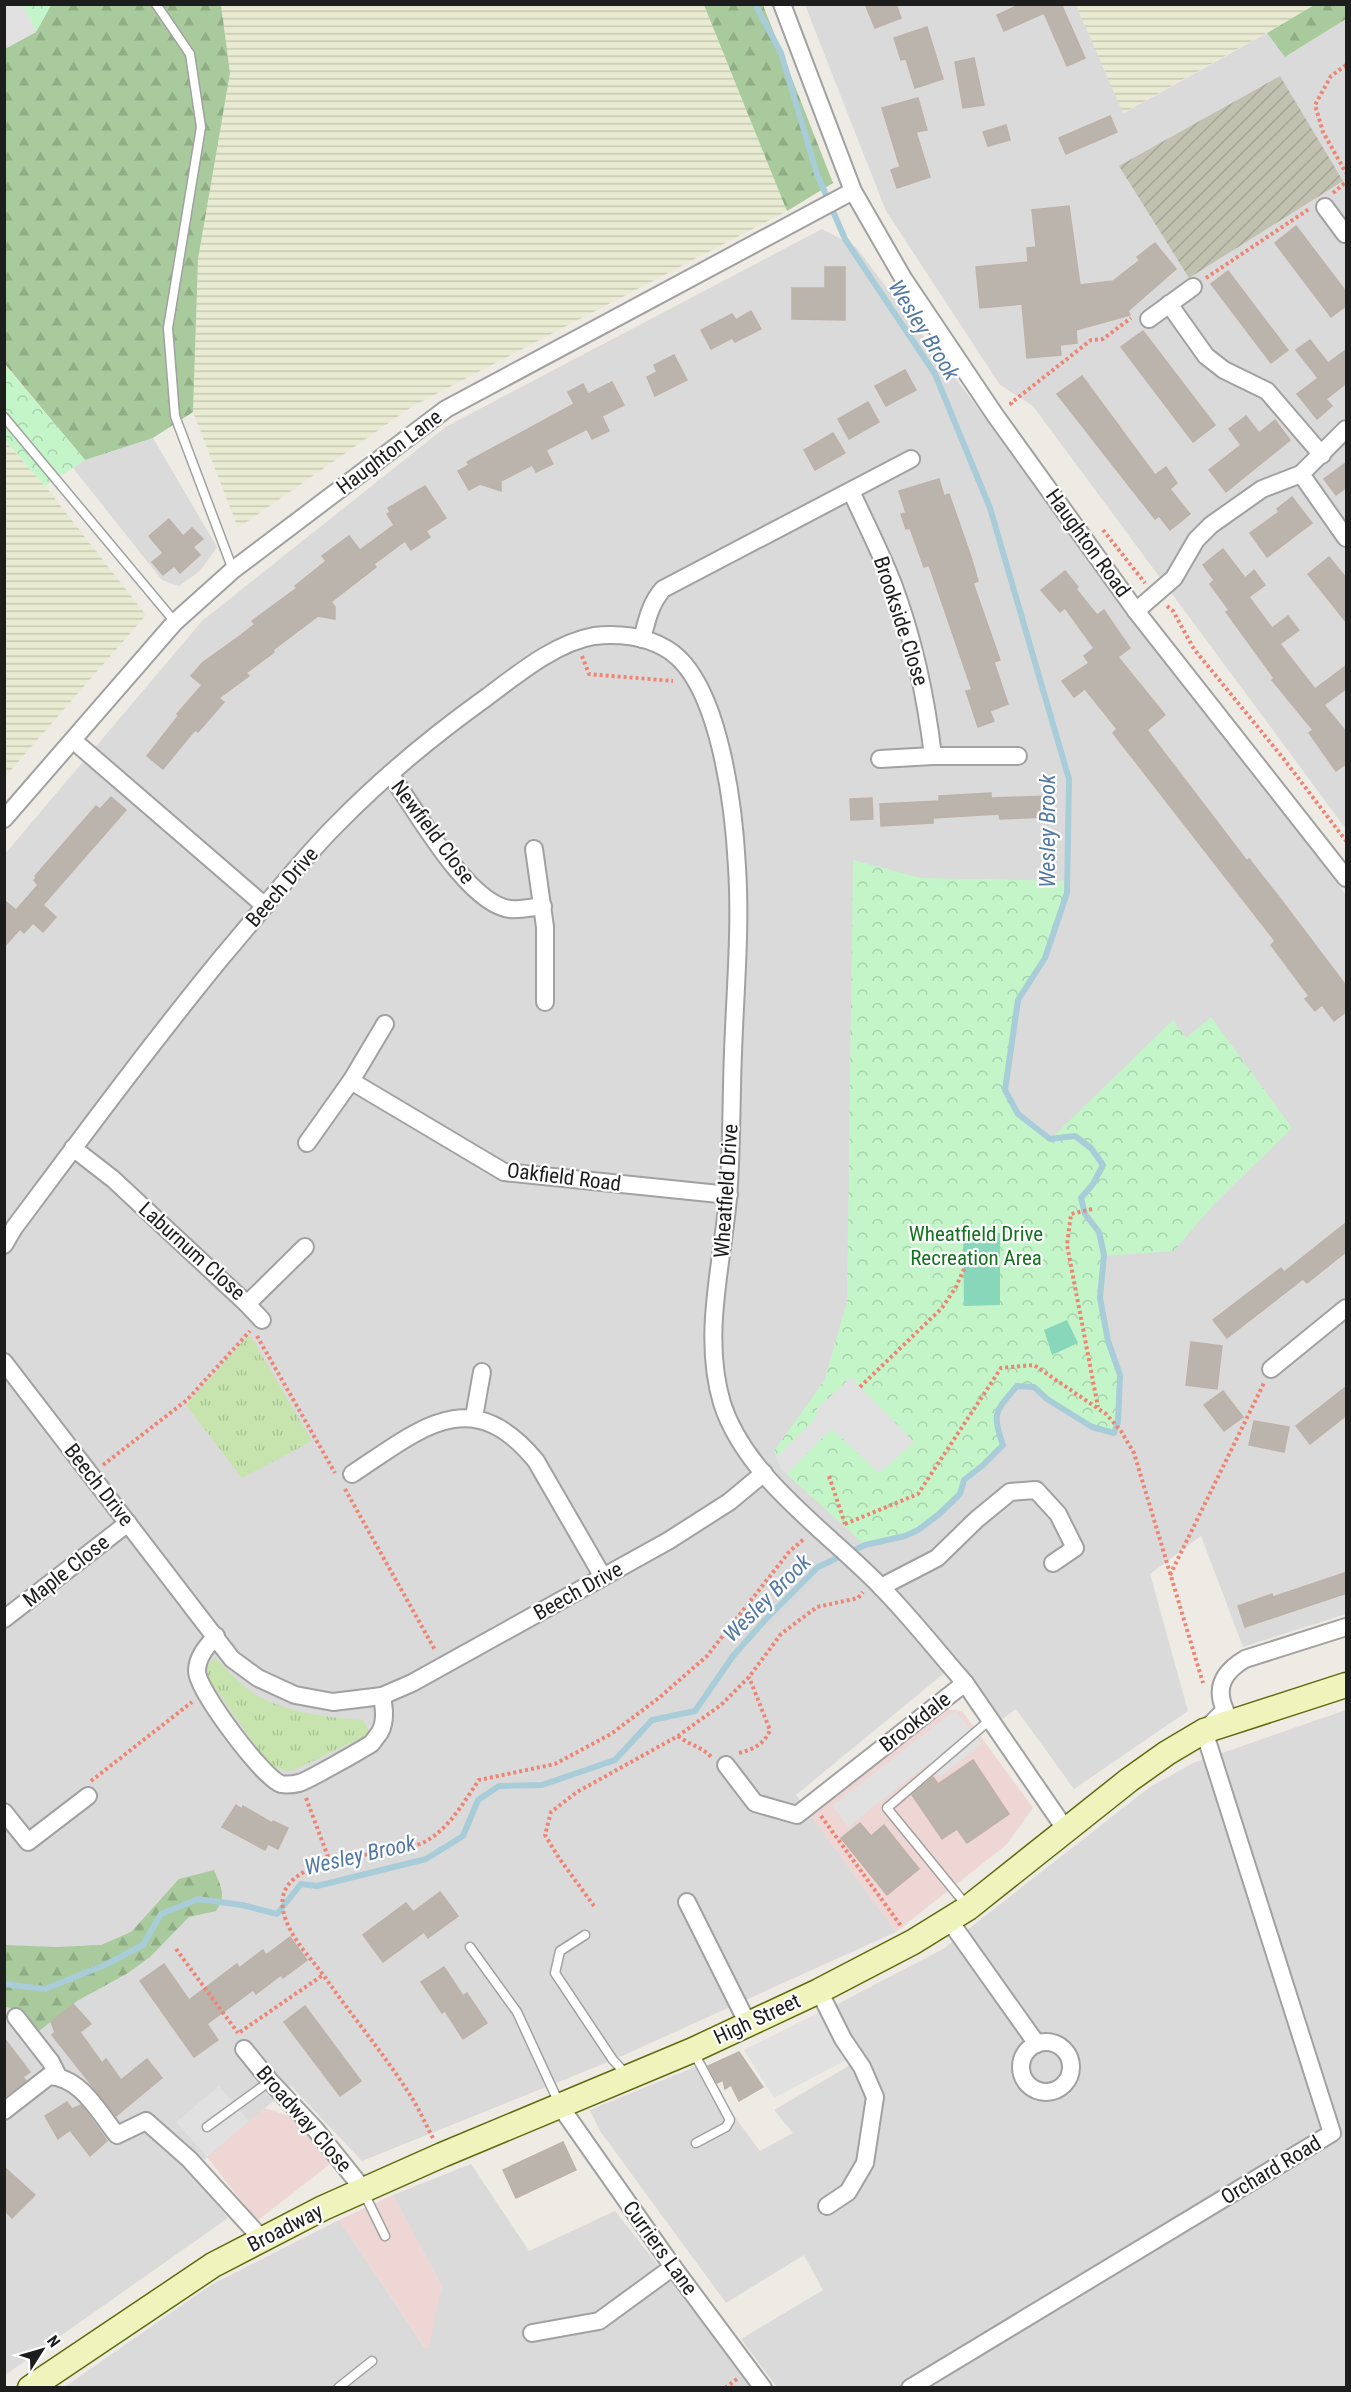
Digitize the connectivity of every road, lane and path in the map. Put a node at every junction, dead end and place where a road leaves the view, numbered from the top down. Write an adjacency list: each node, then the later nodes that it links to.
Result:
1 (156, 4): 21 (lane)
2 (782, 4): 6 (street, Haughton Road)
3 (1347, 65): 4 (path)
4 (1347, 172)
5 (1347, 182): 7 (path)
6 (853, 191): 21 (street, Haughton Lane); 23 (street, Haughton Road)
7 (1322, 204): 8 (street); 9 (path)
8 (1346, 235)
9 (1192, 287): 10 (street)
10 (1169, 304): 11 (street); 15 (street)
11 (1149, 319): 12 (path)
12 (1017, 412)
13 (4, 417): 24 (lane)
14 (1347, 429): 15 (street)
15 (1322, 455): 17 (street)
16 (911, 459): 18 (street)
17 (1301, 474): 20 (street); 22 (street)
18 (851, 491): 25 (street); 29 (street, Brookside Close)
19 (1096, 522): 22 (path)
20 (1347, 538)
21 (233, 570): 24 (street, Haughton Lane)
22 (1156, 595): 23 (street); 34 (path)
23 (1136, 611): 36 (street, Haughton Road)
24 (175, 622): 28 (street, Haughton Lane)
25 (642, 639): 26 (street, Beech Drive); 27 (street, Wheatfield Drive)
26 (576, 642): 27 (path); 32 (street, Beech Drive)
27 (696, 683): 44 (street, Wheatfield Drive)
28 (74, 741): 33 (street, Haughton Lane); 37 (street)
29 (933, 756): 30 (street); 31 (street)
30 (1018, 756)
31 (880, 759)
32 (390, 774): 37 (street, Beech Drive); 38 (street, Newfield Close)
33 (4, 819)
34 (1347, 841)
35 (534, 849): 38 (street)
36 (1347, 878)
37 (265, 906): 43 (street, Beech Drive)
38 (543, 906): 39 (street)
39 (545, 1002)
40 (385, 1024): 41 (street)
41 (351, 1081): 42 (street); 44 (street, Oakfield Road)
42 (307, 1143)
43 (73, 1148): 46 (street, Beech Drive); 49 (street, Laburnum Close)
44 (729, 1195): 58 (street, Wheatfield Drive)
45 (1092, 1209): 56 (path)
46 (4, 1245)
47 (305, 1247): 49 (street, Laburnum Close)
48 (963, 1269): 55 (path)
49 (248, 1304): 51 (street)
50 (1347, 1308): 53 (street)
51 (257, 1324): 59 (path)
52 (4, 1362): 59 (street, Beech Drive)
53 (1271, 1369): 66 (path)
54 (482, 1372): 57 (street)
55 (860, 1388)
56 (1098, 1408): 63 (path); 66 (path)
57 (474, 1417): 60 (street); 67 (street)
58 (765, 1473): 64 (street, Wheatfield Drive); 67 (street, Beech Drive)
59 (90, 1474): 62 (street, Beech Drive)
60 (352, 1474)
61 (829, 1476): 63 (path)
62 (128, 1523): 69 (street, Maple Close); 71 (street, Beech Drive)
63 (845, 1524): 64 (path)
64 (822, 1533): 68 (street, Wheatfield Drive); 87 (path)
65 (1053, 1563): 68 (street)
66 (1170, 1575): 77 (path)
67 (603, 1577): 76 (street, Beech Drive)
68 (877, 1583): 72 (path); 73 (street, Wheatfield Drive)
69 (4, 1620)
70 (1347, 1627): 77 (street)
71 (216, 1636): 75 (street); 76 (street, Beech Drive)
72 (749, 1677): 80 (path); 81 (path)
73 (965, 1683): 78 (street, Brookdale); 84 (street, Brookdale)
74 (1347, 1684): 79 (main road, High Street)
75 (205, 1692): 82 (street); 83 (path)
76 (382, 1696): 82 (street)
77 (1223, 1705): 79 (street)
78 (992, 1719): 86 (street, Brookdale); 90 (lane)
79 (1204, 1731): 86 (main road, High Street); 109 (street, Orchard Road)
80 (678, 1736): 81 (path); 89 (path)
81 (726, 1765): 84 (street, Brookdale)
82 (300, 1783): 87 (path)
83 (88, 1796): 85 (street)
84 (812, 1803): 92 (path)
85 (4, 1812)
86 (1066, 1830): 90 (main road, High Street)
87 (330, 1862): 95 (path)
88 (687, 1902): 98 (street)
89 (594, 1906)
90 (958, 1914): 92 (main road, High Street); 100 (street)
91 (585, 1935): 104 (lane)
92 (913, 1942): 96 (main road, High Street)
93 (470, 1947): 106 (lane)
94 (176, 1949): 99 (path)
95 (323, 1975): 99 (path); 111 (path)
96 (819, 1990): 98 (main road, High Street); 113 (street)
97 (16, 2017): 103 (street)
98 (748, 2024): 102 (main road, High Street)
99 (238, 2033): 101 (path)
100 (1037, 2044)
101 (244, 2049): 105 (street, Broadway Close)
102 (693, 2050): 104 (main road, High Street); 110 (lane)
103 (57, 2076): 107 (street); 115 (street)
104 (629, 2076): 106 (main road, High Street)
105 (270, 2080): 108 (lane); 112 (street, Broadway Close)
106 (560, 2106): 111 (main road, Broadway); 116 (street, Curriers Lane)
107 (4, 2111)
108 (207, 2127)
109 (1339, 2129): 122 (street, Orchard Road)
110 (696, 2143)
111 (442, 2155): 112 (main road, Broadway)
112 (363, 2189): 114 (lane); 115 (main road, Broadway)
113 (827, 2206)
114 (385, 2236)
115 (262, 2239): 119 (main road, Broadway)
116 (672, 2267): 117 (street); 121 (street, Curriers Lane)
117 (532, 2333)
118 (372, 2361): 120 (lane)
119 (30, 2388)
120 (338, 2388)
121 (763, 2388)
122 (910, 2388)

